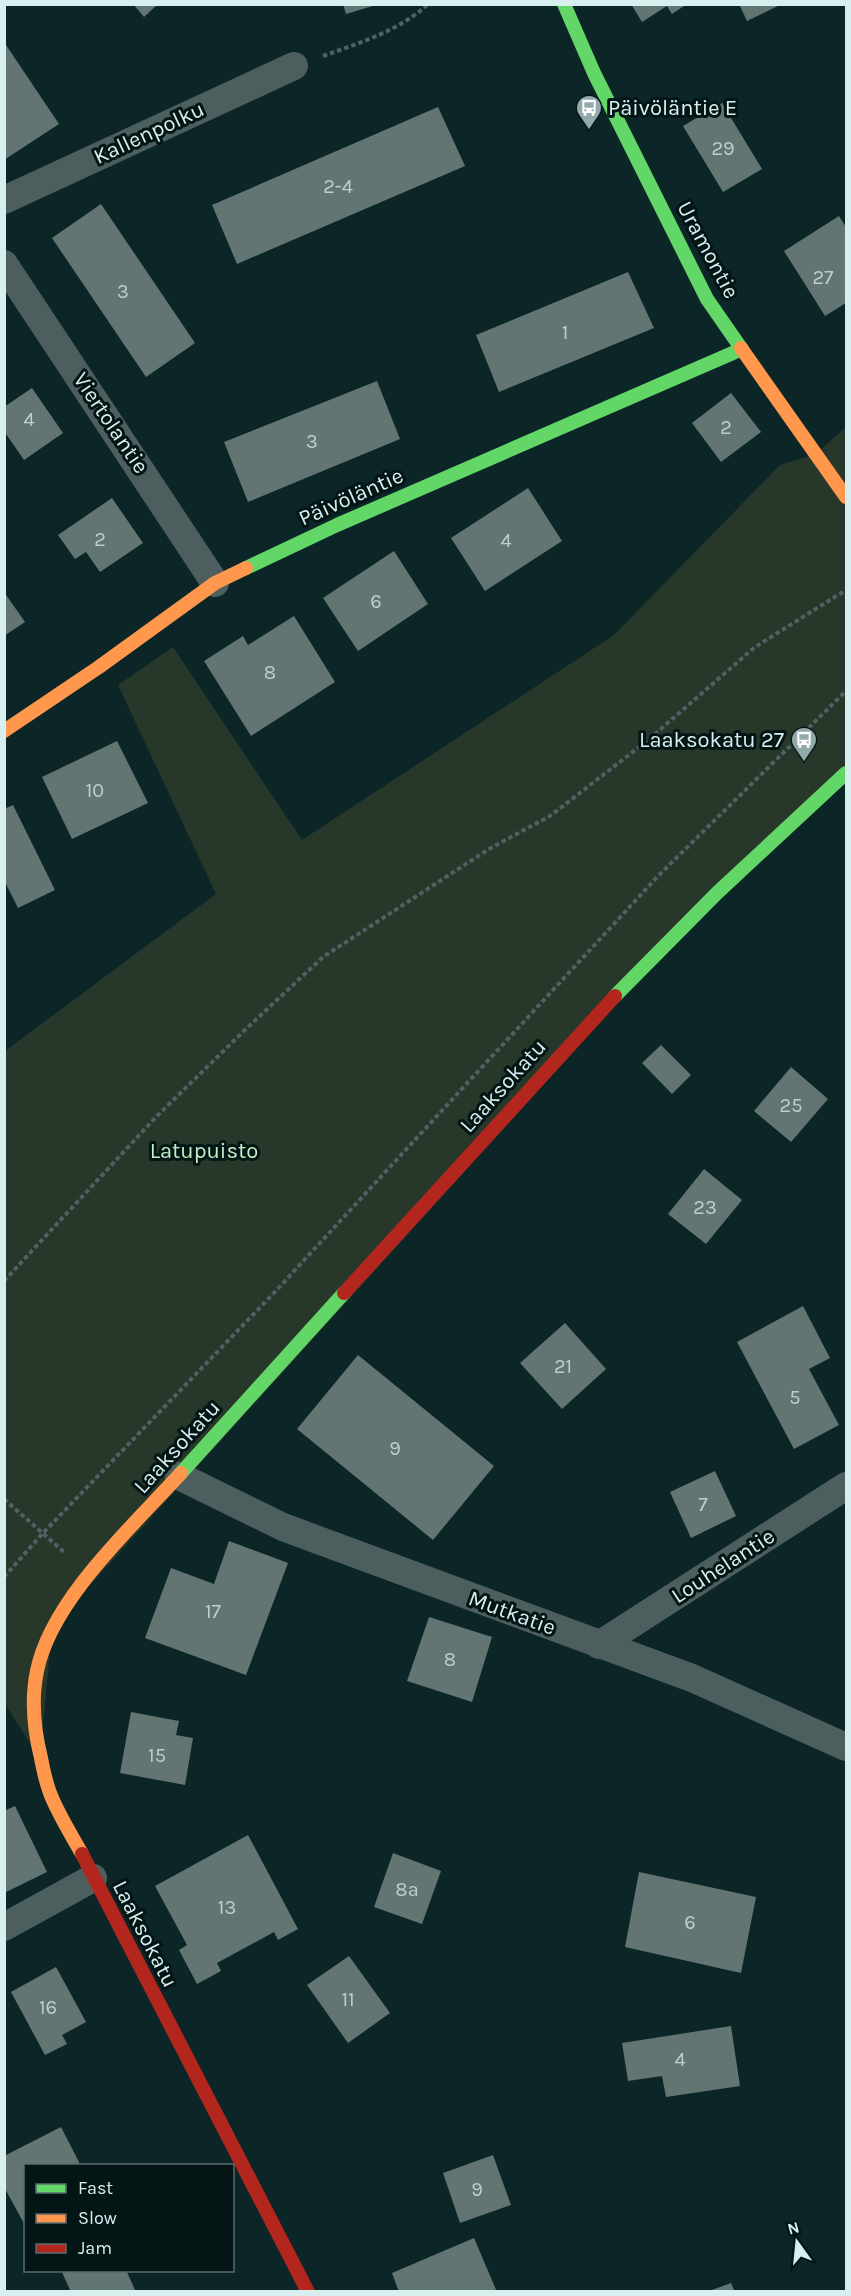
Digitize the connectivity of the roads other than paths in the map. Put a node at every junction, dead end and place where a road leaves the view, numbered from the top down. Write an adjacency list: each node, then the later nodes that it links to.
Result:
1 (564, 4): 5 (street, Uramontie)
2 (294, 66): 3 (street, Kallenpolku)
3 (4, 200)
4 (4, 264): 7 (street, Viertolantie)
5 (741, 348): 6 (street, Uramontie); 7 (street, Päivöläntie)
6 (846, 496)
7 (215, 583): 8 (street, Päivöläntie)
8 (4, 731)
9 (846, 772): 10 (street, Laaksokatu)
10 (179, 1476): 12 (street, Mutkatie); 14 (street, Laaksokatu)
11 (846, 1486): 12 (street, Louhelantie)
12 (599, 1645): 13 (street, Mutkatie)
13 (846, 1747)
14 (93, 1878): 15 (street); 16 (street, Laaksokatu)
15 (4, 1927)
16 (308, 2292)

